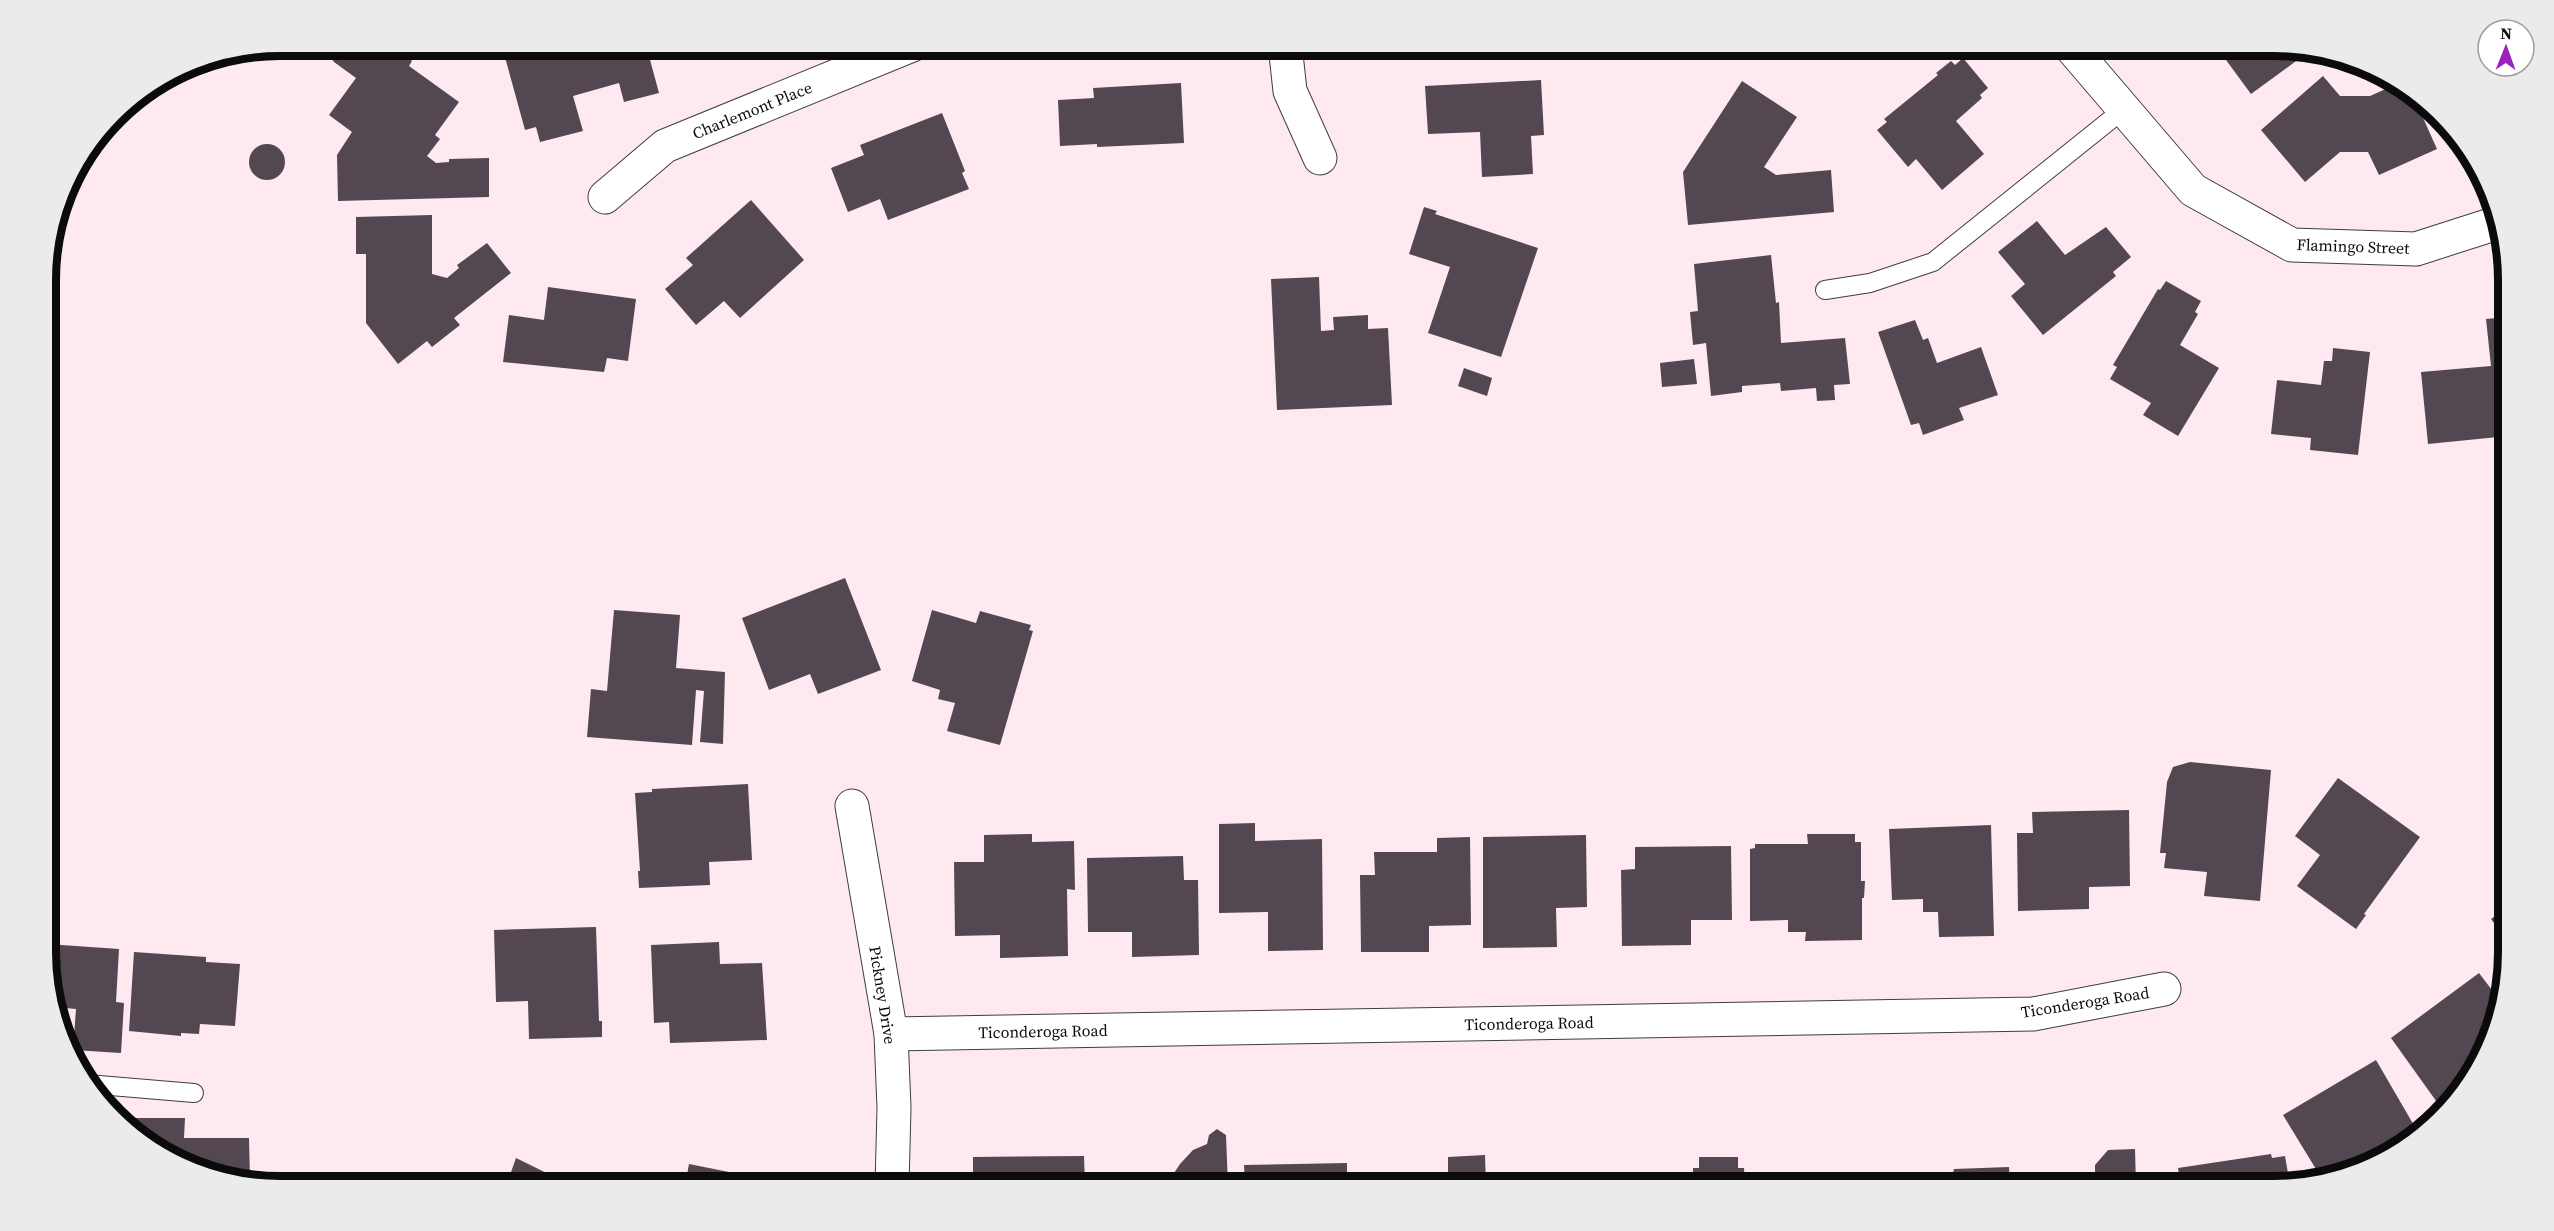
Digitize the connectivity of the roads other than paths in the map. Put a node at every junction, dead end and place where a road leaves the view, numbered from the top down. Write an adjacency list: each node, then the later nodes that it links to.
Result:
1 (885, 56): 6 (street, Charlemont Place)
2 (1286, 56): 5 (street)
3 (2078, 56): 4 (street, Flamingo Street)
4 (2124, 109): 7 (street, Flamingo Street); 8 (lane)
5 (1320, 158)
6 (605, 196)
7 (2492, 225)
8 (1825, 290)
9 (852, 806): 11 (street, Pickney Drive)
10 (2164, 989): 11 (street, Ticonderoga Road)
11 (891, 1034): 14 (street, Pickney Drive)
12 (100, 1085): 13 (lane)
13 (194, 1093)
14 (892, 1176)

